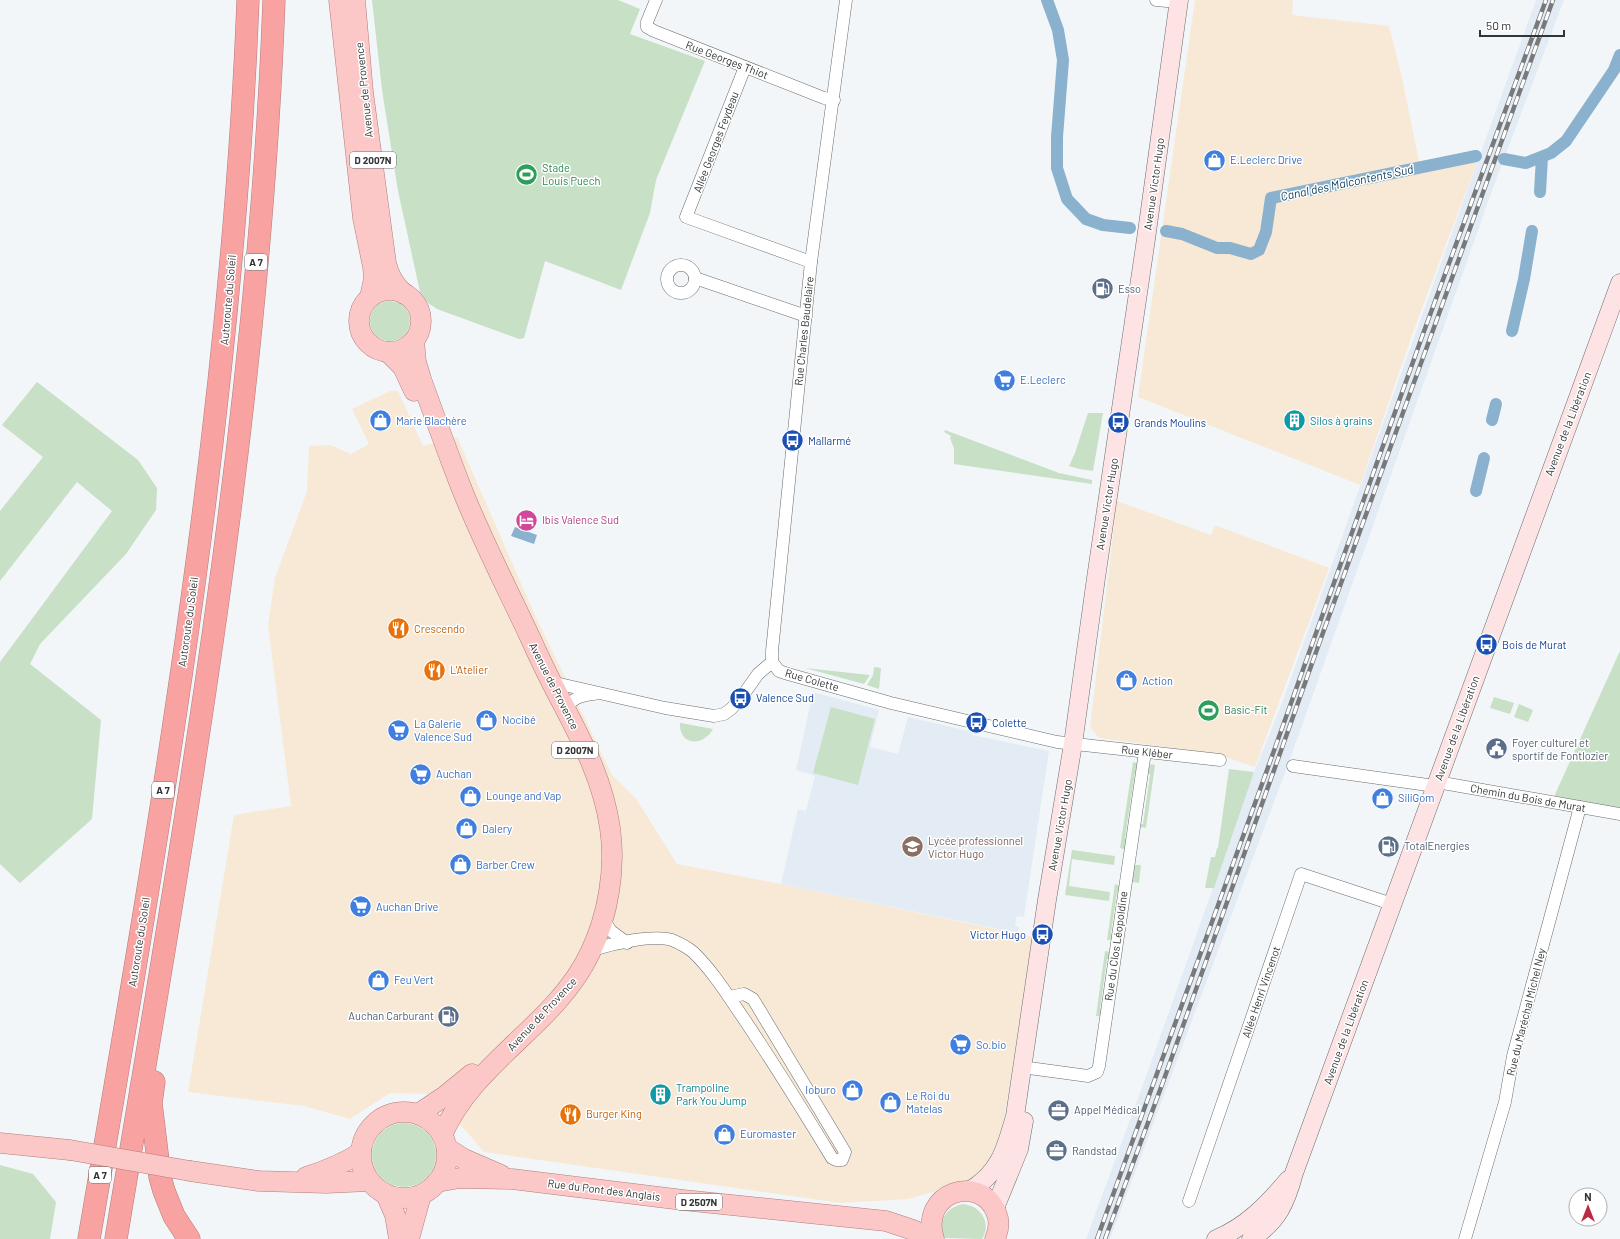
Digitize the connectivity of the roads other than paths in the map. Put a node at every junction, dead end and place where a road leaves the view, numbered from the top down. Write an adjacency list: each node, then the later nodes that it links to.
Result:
1 (248, 0): 55 (highway, Autoroute du Soleil / A 7)
2 (274, 0): 30 (highway, A 7)
3 (339, 0): 15 (main road, Avenue de Provence / D 2007N)
4 (356, 0): 14 (main road, Avenue de Provence / D 2007N)
5 (656, 0): 9 (street, Rue Georges Thiot)
6 (846, 0): 10 (street, Rue Charles Baudelaire)
7 (1156, 0): 8 (street)
8 (1179, 1): 23 (main road, Avenue Victor Hugo)
9 (745, 67): 10 (street, Rue Georges Thiot); 11 (street, Allée Georges Feydeau)
10 (834, 100): 11 (street, Rue Charles Baudelaire)
11 (811, 262): 16 (street, Rue Charles Baudelaire)
12 (695, 278): 16 (street)
13 (1620, 283): 27 (main road, Avenue de la Libération)
14 (404, 294): 15 (main road); 17 (main road)
15 (370, 297): 18 (main road)
16 (806, 316): 19 (street, Rue Charles Baudelaire)
17 (414, 341): 18 (main road); 20 (main road, Avenue de Provence / D 2007N)
18 (388, 352): 38 (main road, Avenue de Provence / D 2007N)
19 (772, 662): 21 (street, Rue Colette); 23 (street, Rue Colette)
20 (551, 682): 21 (street, Rue Colette); 22 (main road, Avenue de Provence / D 2007N)
21 (597, 693): 22 (street)
22 (566, 711): 32 (main road, Avenue de Provence / D 2007N)
23 (1073, 744): 24 (street, Rue Kléber); 36 (main road, Avenue Victor Hugo)
24 (1145, 752): 25 (street, Rue Kléber); 37 (street, Rue du Clos Léopoldine)
25 (1220, 760)
26 (1293, 766): 27 (street)
27 (1436, 784): 28 (street, Chemin du Bois de Murat); 31 (main road, Avenue de la Libération)
28 (1580, 807): 29 (street, Chemin du Bois de Murat); 62 (street, Rue du Maréchal Michel Ney)
29 (1620, 814)
30 (186, 816): 56 (highway, A 7); 57 (highway)
31 (1392, 904): 49 (street, Allée Henri Vincenot); 54 (main road, Avenue de la Libération)
32 (603, 919): 33 (street); 34 (main road, Avenue de Provence / D 2007N)
33 (627, 942): 34 (street); 35 (street)
34 (592, 950): 39 (main road, Avenue de Provence / D 2007N)
35 (729, 997): 35 (street)
36 (1032, 1008): 37 (main road, Avenue Victor Hugo); 46 (main road, Avenue Victor Hugo)
37 (1029, 1068): 50 (main road, Avenue Victor Hugo)
38 (418, 1114): 39 (main road); 41 (main road)
39 (445, 1141): 42 (main road, Rue du Pont des Anglais / D 2507N); 45 (main road)
40 (0, 1143): 44 (main road, bridge)
41 (360, 1153): 43 (main road); 44 (main road)
42 (512, 1179): 45 (main road, Rue du Pont des Anglais / D 2507N); 52 (main road, Rue du Pont des Anglais / D 2507N)
43 (369, 1181): 44 (main road); 47 (main road)
44 (288, 1182)
45 (437, 1182): 48 (main road)
46 (969, 1191): 50 (main road); 51 (main road)
47 (386, 1194): 48 (main road); 58 (main road)
48 (421, 1195): 59 (main road)
49 (1189, 1201)
50 (995, 1208): 53 (main road)
51 (935, 1209): 52 (main road, Rue du Pont des Anglais / D 2507N); 60 (main road)
52 (886, 1221): 60 (main road, Rue du Pont des Anglais / D 2507N)
53 (1000, 1236)
54 (1244, 1236): 61 (main road, Avenue de la Libération)
55 (89, 1239)
56 (116, 1239)
57 (189, 1239)
58 (399, 1239)
59 (409, 1239)
60 (934, 1239)
61 (1216, 1239)
62 (1465, 1239)

